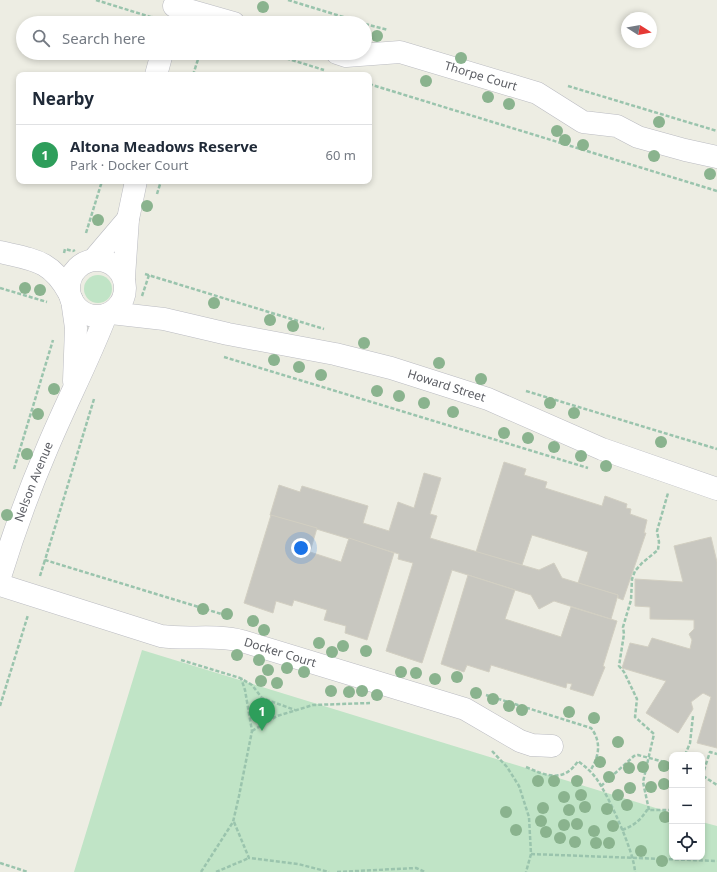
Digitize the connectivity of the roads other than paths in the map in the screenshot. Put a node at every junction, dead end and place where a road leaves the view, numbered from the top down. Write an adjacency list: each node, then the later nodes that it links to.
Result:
1 (172, 13): 2 (street)
2 (191, 16)
3 (372, 54): 6 (street, Thorpe Court)
4 (160, 60): 5 (street)
5 (157, 72)
6 (717, 156)
7 (135, 184): 8 (street)
8 (128, 219): 11 (street); 12 (street)
9 (0, 252): 10 (street)
10 (35, 260): 11 (street); 13 (street)
11 (87, 262): 12 (street); 13 (street)
12 (133, 285): 14 (street); 15 (street, Howard Street)
13 (71, 296): 14 (street); 16 (street, Nelson Avenue)
14 (108, 314): 15 (street, Howard Street); 16 (street, Nelson Avenue)
15 (164, 319): 17 (street, Howard Street)
16 (73, 388): 18 (street, Nelson Avenue)
17 (717, 489)
18 (1, 574): 19 (street, Docker Court)
19 (552, 746)

